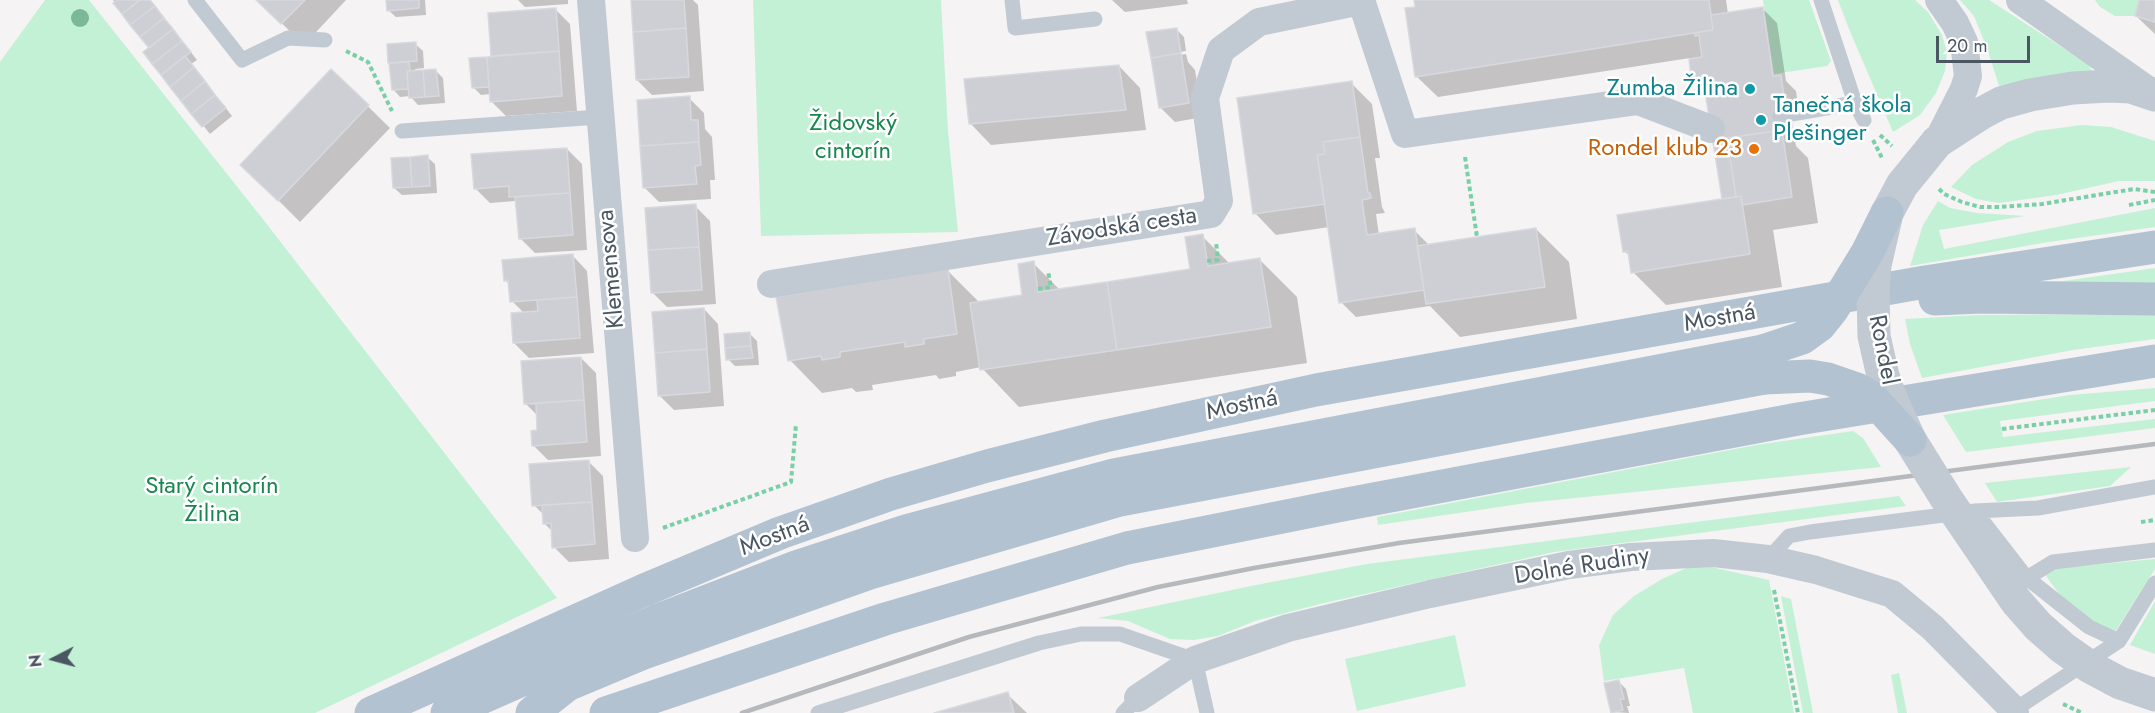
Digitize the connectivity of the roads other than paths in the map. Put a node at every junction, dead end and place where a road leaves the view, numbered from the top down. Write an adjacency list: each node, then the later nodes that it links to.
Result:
1 (195, 0): 9 (lane)
2 (591, 0): 13 (street, Klemensova)
3 (1012, 0): 8 (lane)
4 (1363, 0): 15 (street, Závodská cesta); 20 (street, Závodská cesta)
5 (1821, 0): 11 (lane)
6 (1939, 0): 17 (street)
7 (2019, 0): 10 (street)
8 (1095, 19)
9 (325, 40)
10 (2152, 93): 17 (street, Rondel)
11 (1855, 103): 12 (lane); 14 (lane)
12 (1780, 116)
13 (599, 117): 16 (lane); 28 (street, Klemensova)
14 (1864, 120)
15 (1711, 129)
16 (402, 130)
17 (1937, 142): 18 (street, Rondel, bridge)
18 (1887, 213): 24 (main road, bridge); 25 (street, Rondel, bridge)
19 (2155, 247): 22 (main road, Mostná)
20 (771, 284)
21 (2155, 299): 22 (main road)
22 (1796, 306): 38 (main road, Mostná)
23 (2155, 361): 41 (main road)
24 (1640, 387): 25 (main road, bridge); 39 (main road); 40 (main road)
25 (1910, 440): 35 (street, Rondel, bridge)
26 (2155, 487): 27 (lane)
27 (1975, 511): 30 (lane); 31 (lane)
28 (634, 538)
29 (2155, 550): 31 (lane)
30 (1768, 559): 34 (street, Dolné Rudiny); 37 (street, Dolné Rudiny)
31 (2027, 578): 33 (lane)
32 (2155, 583): 33 (lane)
33 (2119, 641): 37 (lane)
34 (1195, 660): 36 (street, Dolné Rudiny); 42 (lane); 43 (lane)
35 (2155, 695)
36 (1131, 705)
37 (2015, 711)
38 (371, 713)
39 (447, 713)
40 (532, 713)
41 (606, 713)
42 (818, 713)
43 (1206, 713)

